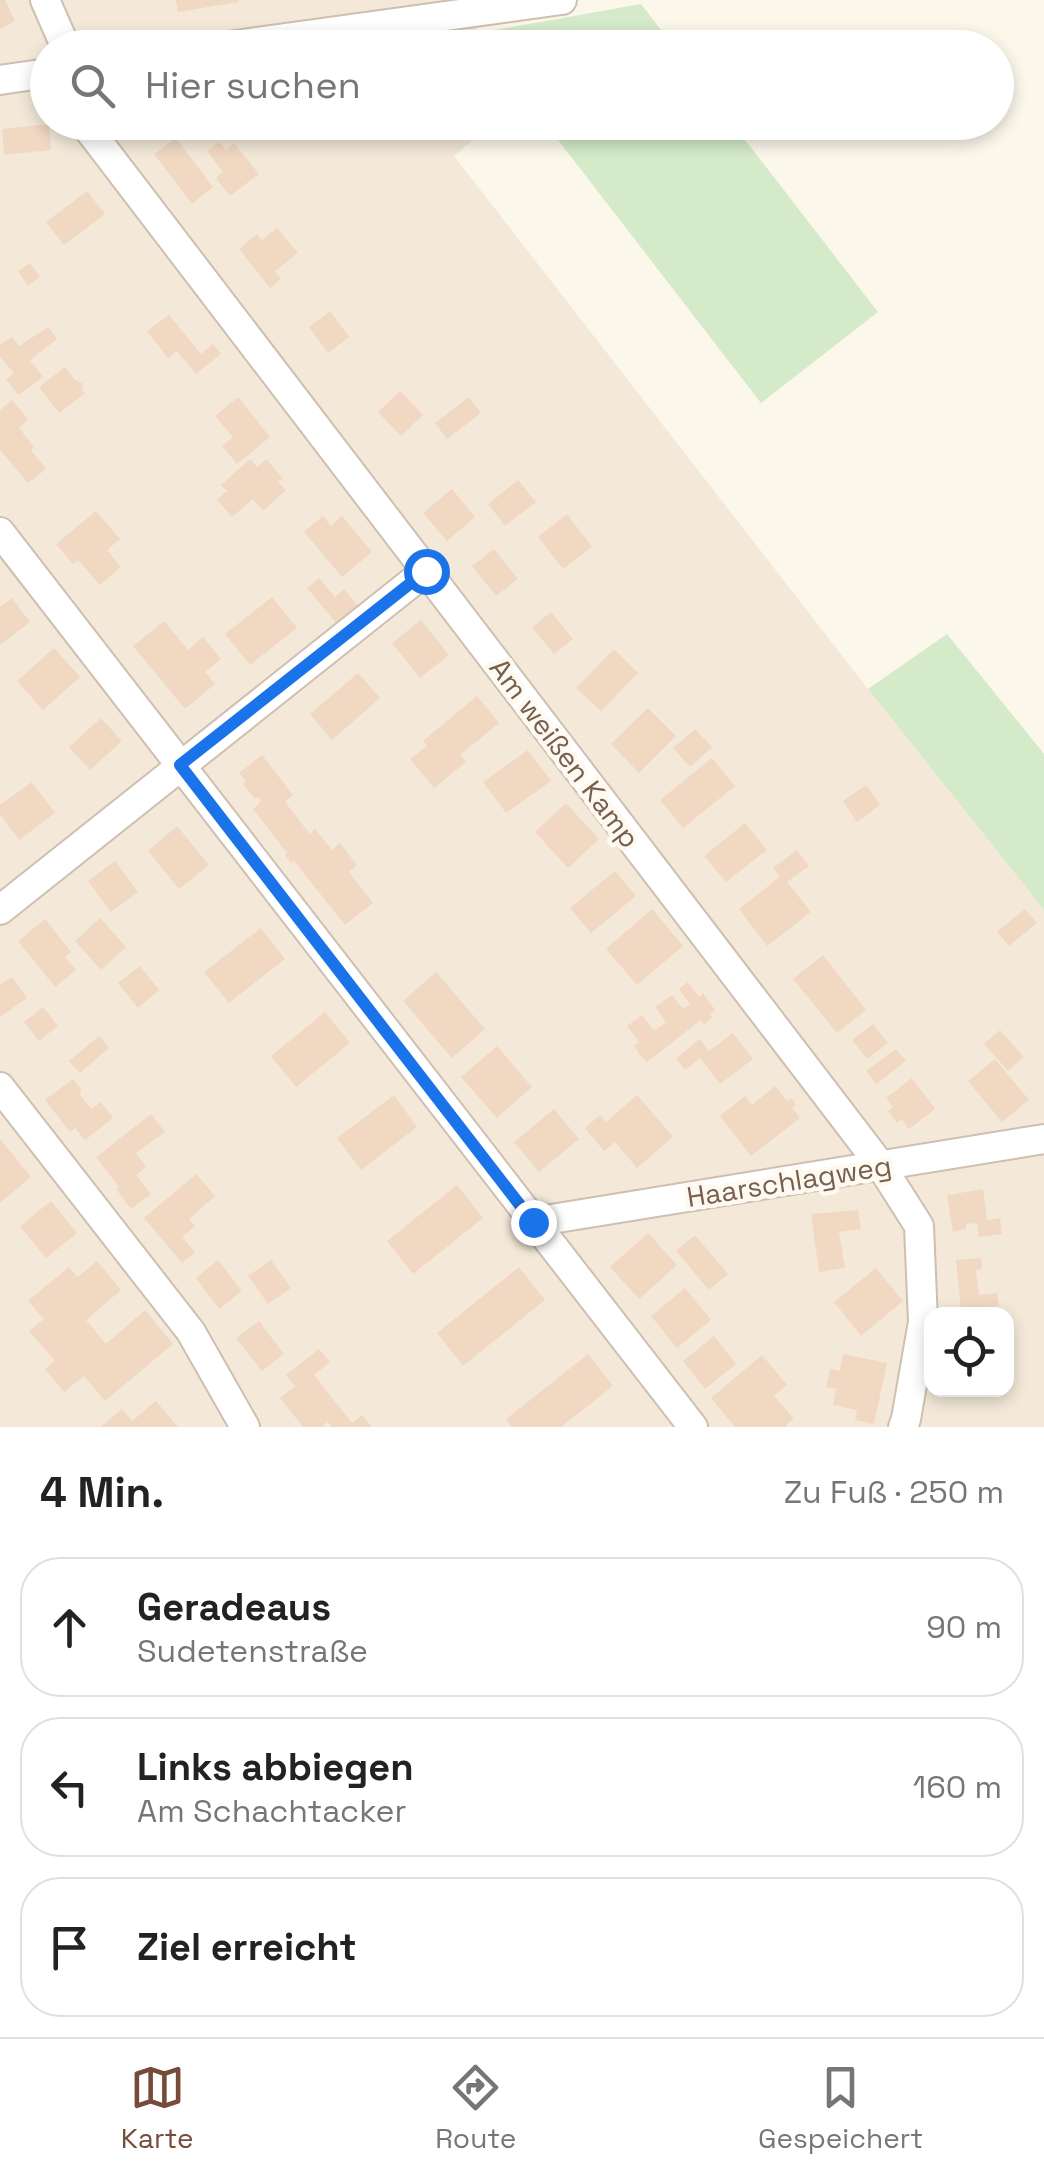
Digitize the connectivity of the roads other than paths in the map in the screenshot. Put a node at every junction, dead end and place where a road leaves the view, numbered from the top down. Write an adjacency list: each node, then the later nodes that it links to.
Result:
1 (45, 0): 3 (street)
2 (562, 0): 4 (street)
3 (58, 30)
4 (344, 30)
5 (30, 76): 6 (street)
6 (0, 80)
7 (97, 140): 9 (street, Am weißen Kamp)
8 (0, 532): 10 (street)
9 (426, 571): 10 (street); 14 (street, Am weißen Kamp)
10 (180, 765): 11 (street); 15 (street)
11 (0, 910)
12 (0, 1087): 16 (street)
13 (1044, 1139): 14 (street, Haarschlagweg)
14 (881, 1166): 15 (street, Haarschlagweg); 18 (street, Am weißen Kamp)
15 (533, 1222): 17 (street)
16 (244, 1427)
17 (693, 1427)
18 (902, 1427)

